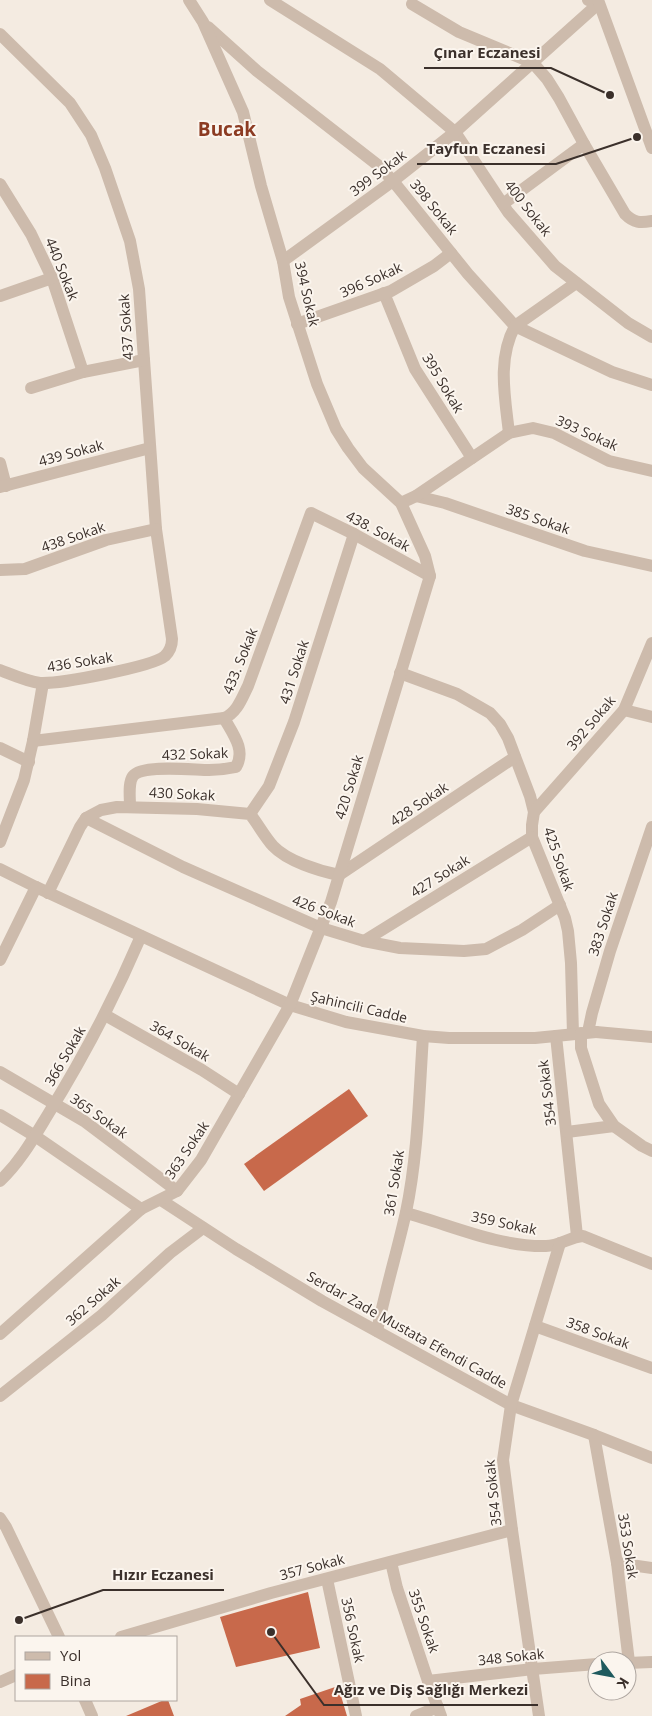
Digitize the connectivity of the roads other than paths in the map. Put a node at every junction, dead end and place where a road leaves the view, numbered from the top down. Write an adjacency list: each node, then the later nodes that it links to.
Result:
1 (189, 0): 5 (street, 394 Sokak)
2 (270, 0): 8 (street, 400 Sokak)
3 (595, 1): 7 (street, 399 Sokak); 10 (street)
4 (412, 4): 7 (street)
5 (203, 22): 11 (street, 398 Sokak); 16 (street, 394 Sokak)
6 (0, 34): 24 (street, 437 Sokak)
7 (533, 62): 8 (street, 399 Sokak); 9 (street)
8 (455, 132): 11 (street, 399 Sokak); 13 (street, 400 Sokak)
9 (584, 144): 13 (street); 14 (street)
10 (652, 148)
11 (393, 181): 15 (street, 398 Sokak); 16 (street, 399 Sokak)
12 (0, 184): 17 (street, 440 Sokak)
13 (503, 204): 18 (street, 400 Sokak)
14 (652, 221)
15 (451, 253): 19 (street, 396 Sokak); 22 (street, 398 Sokak)
16 (283, 261): 21 (street, 394 Sokak)
17 (52, 278): 20 (street); 25 (street, 440 Sokak)
18 (576, 283): 22 (street); 23 (street, 400 Sokak)
19 (384, 293): 21 (street, 396 Sokak); 30 (street, 395 Sokak)
20 (0, 296)
21 (297, 324): 35 (street, 394 Sokak)
22 (515, 326): 26 (street, 398 Sokak); 28 (street)
23 (652, 337)
24 (144, 360): 25 (street); 29 (street, 437 Sokak)
25 (82, 372): 27 (street)
26 (652, 385)
27 (31, 388)
28 (509, 432): 30 (street); 32 (street, 393 Sokak)
29 (150, 448): 33 (street, 439 Sokak); 37 (street, 437 Sokak)
30 (472, 458): 34 (street)
31 (0, 463): 33 (street)
32 (652, 471)
33 (3, 487)
34 (416, 496): 35 (street); 39 (street, 385 Sokak)
35 (401, 502): 41 (street, 394 Sokak)
36 (311, 513): 38 (street, 438. Sokak); 49 (street, 433. Sokak)
37 (156, 529): 40 (street, 438 Sokak); 43 (street, 437 Sokak)
38 (354, 534): 41 (street, 438. Sokak); 56 (street, 431 Sokak)
39 (652, 566)
40 (0, 570)
41 (430, 576): 45 (street, 420 Sokak)
42 (652, 643): 47 (street, 392 Sokak)
43 (164, 657): 46 (street, 436 Sokak)
44 (0, 670): 46 (street, 436 Sokak)
45 (400, 673): 52 (street, 425 Sokak); 62 (street, 420 Sokak)
46 (43, 683): 50 (street)
47 (624, 710): 48 (street); 55 (street, 392 Sokak)
48 (652, 717)
49 (224, 718): 50 (street); 54 (street, 432 Sokak)
50 (33, 741): 53 (street)
51 (0, 748): 53 (street)
52 (515, 757): 55 (street, 425 Sokak); 62 (street, 428 Sokak)
53 (29, 762): 60 (street)
54 (130, 806): 56 (street, 430 Sokak); 57 (street, 430 Sokak)
55 (534, 812): 59 (street, 425 Sokak)
56 (250, 814): 62 (street)
57 (86, 818): 64 (street); 66 (street, 426 Sokak)
58 (652, 827): 72 (street, 383 Sokak)
59 (532, 837): 65 (street, 425 Sokak); 68 (street, 427 Sokak)
60 (0, 842)
61 (0, 869): 63 (street, Şahincili Cadde)
62 (339, 875): 66 (street, 420 Sokak)
63 (36, 887): 64 (street, Şahincili Cadde); 69 (street)
64 (48, 893): 67 (street, Şahincili Cadde)
65 (560, 905): 68 (street, 426 Sokak); 72 (street, 425 Sokak)
66 (321, 928): 68 (street, 426 Sokak); 70 (street, 420 Sokak)
67 (141, 936): 70 (street, Şahincili Cadde); 71 (street, 366 Sokak)
68 (364, 941)
69 (0, 960)
70 (290, 1005): 73 (street, Şahincili Cadde); 77 (street, 363 Sokak)
71 (105, 1015): 77 (street, 364 Sokak); 78 (street, 366 Sokak)
72 (585, 1033): 74 (street, Şahincili Cadde); 75 (street, Şahincili Cadde); 80 (street)
73 (423, 1036): 74 (street, Şahincili Cadde); 88 (street, 361 Sokak)
74 (556, 1036): 81 (street, 354 Sokak)
75 (652, 1038)
76 (0, 1072): 78 (street, 365 Sokak)
77 (239, 1094): 85 (street, 363 Sokak)
78 (55, 1104): 82 (street, 366 Sokak); 85 (street, 365 Sokak)
79 (0, 1115): 82 (street)
80 (614, 1126): 81 (street); 83 (street)
81 (567, 1132): 90 (street, 354 Sokak)
82 (35, 1136): 84 (street, 366 Sokak); 87 (street)
83 (652, 1151)
84 (0, 1181)
85 (177, 1191): 86 (street, 363 Sokak)
86 (161, 1200): 87 (street, 363 Sokak); 89 (street, Serdar Zade Mustata Efendi Cadde)
87 (141, 1209): 95 (street, 363 Sokak)
88 (406, 1213): 91 (street, 359 Sokak); 94 (street, 361 Sokak)
89 (204, 1228): 94 (street, Serdar Zade Mustata Efendi Cadde); 97 (street, 362 Sokak)
90 (577, 1236): 91 (street, 359 Sokak); 92 (street)
91 (560, 1243): 93 (street, 354 Sokak)
92 (652, 1264)
93 (535, 1326): 96 (street, 358 Sokak); 98 (street, 354 Sokak)
94 (377, 1331): 98 (street, Serdar Zade Mustata Efendi Cadde)
95 (0, 1334)
96 (652, 1368)
97 (0, 1396)
98 (511, 1405): 99 (street, Serdar Zade Mustata Efendi Cadde); 102 (street, 354 Sokak)
99 (594, 1435): 100 (street, Serdar Zade Mustata Efendi Cadde); 104 (street, 353 Sokak)
100 (652, 1458)
101 (2, 1525): 107 (street)
102 (512, 1530): 103 (street, 357 Sokak); 113 (street, 354 Sokak)
103 (391, 1562): 106 (street, 357 Sokak); 115 (street, 355 Sokak)
104 (617, 1563): 105 (street); 109 (street, 353 Sokak)
105 (652, 1568)
106 (327, 1579): 108 (street, 357 Sokak); 120 (street, 356 Sokak)
107 (58, 1636)
108 (124, 1636)
109 (627, 1651)
110 (637, 1662): 111 (street)
111 (652, 1662)
112 (587, 1665): 113 (street, 348 Sokak)
113 (533, 1669): 115 (street, 348 Sokak); 122 (street, 354 Sokak)
114 (15, 1675): 116 (street)
115 (428, 1681): 118 (street, 355 Sokak)
116 (0, 1682)
117 (85, 1701): 119 (street)
118 (440, 1711): 121 (street)
119 (92, 1716)
120 (356, 1716)
121 (416, 1716)
122 (540, 1716)

